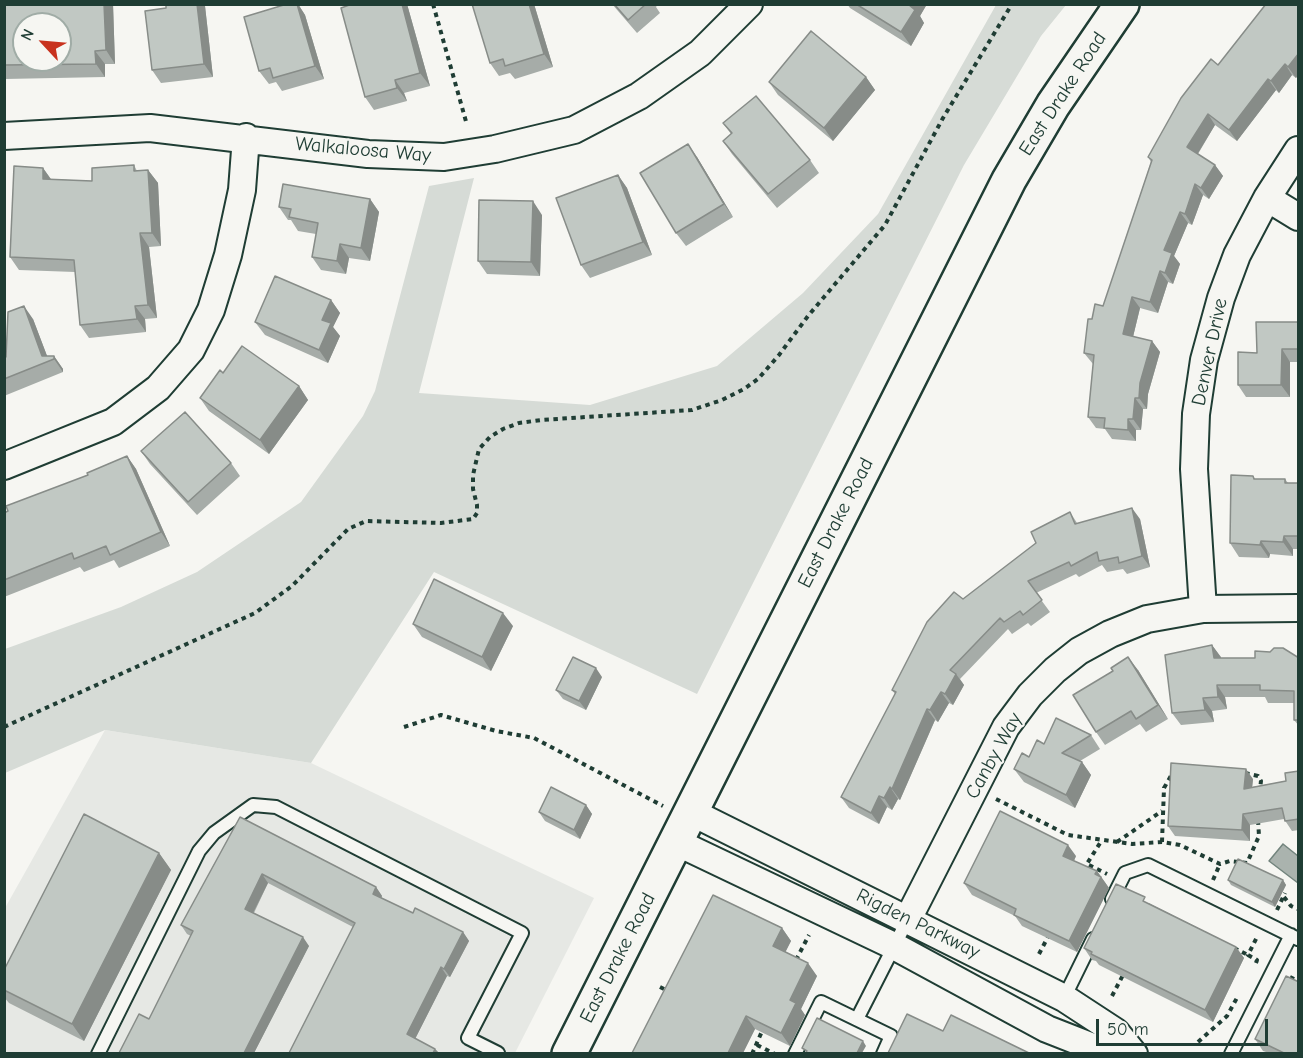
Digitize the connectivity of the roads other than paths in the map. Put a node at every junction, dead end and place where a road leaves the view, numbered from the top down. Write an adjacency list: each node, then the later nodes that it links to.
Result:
1 (749, 4): 4 (street, Walkaloosa Way)
2 (1122, 4): 11 (main road, East Drake Road)
3 (4, 136): 4 (street, Walkaloosa Way)
4 (246, 137): 8 (street)
5 (1299, 150): 6 (street, Denver Drive)
6 (1267, 198): 7 (street); 10 (street, Denver Drive)
7 (1299, 217)
8 (4, 466)
9 (1299, 608): 10 (street, Canby Way)
10 (1203, 609): 12 (street, Canby Way)
11 (685, 825): 12 (street, Rigden Parkway); 14 (street, Rigden Parkway); 19 (main road, East Drake Road)
12 (908, 919): 14 (lane); 15 (street, Rigden Parkway)
13 (1295, 937): 15 (lane); 23 (lane)
14 (894, 946): 16 (lane); 22 (street, Rigden Parkway)
15 (1064, 998): 22 (street, Rigden Parkway)
16 (857, 1019): 20 (lane); 21 (lane)
17 (98, 1053): 18 (lane)
18 (499, 1053)
19 (569, 1053)
20 (795, 1053)
21 (883, 1053)
22 (1133, 1053)
23 (1231, 1053)

